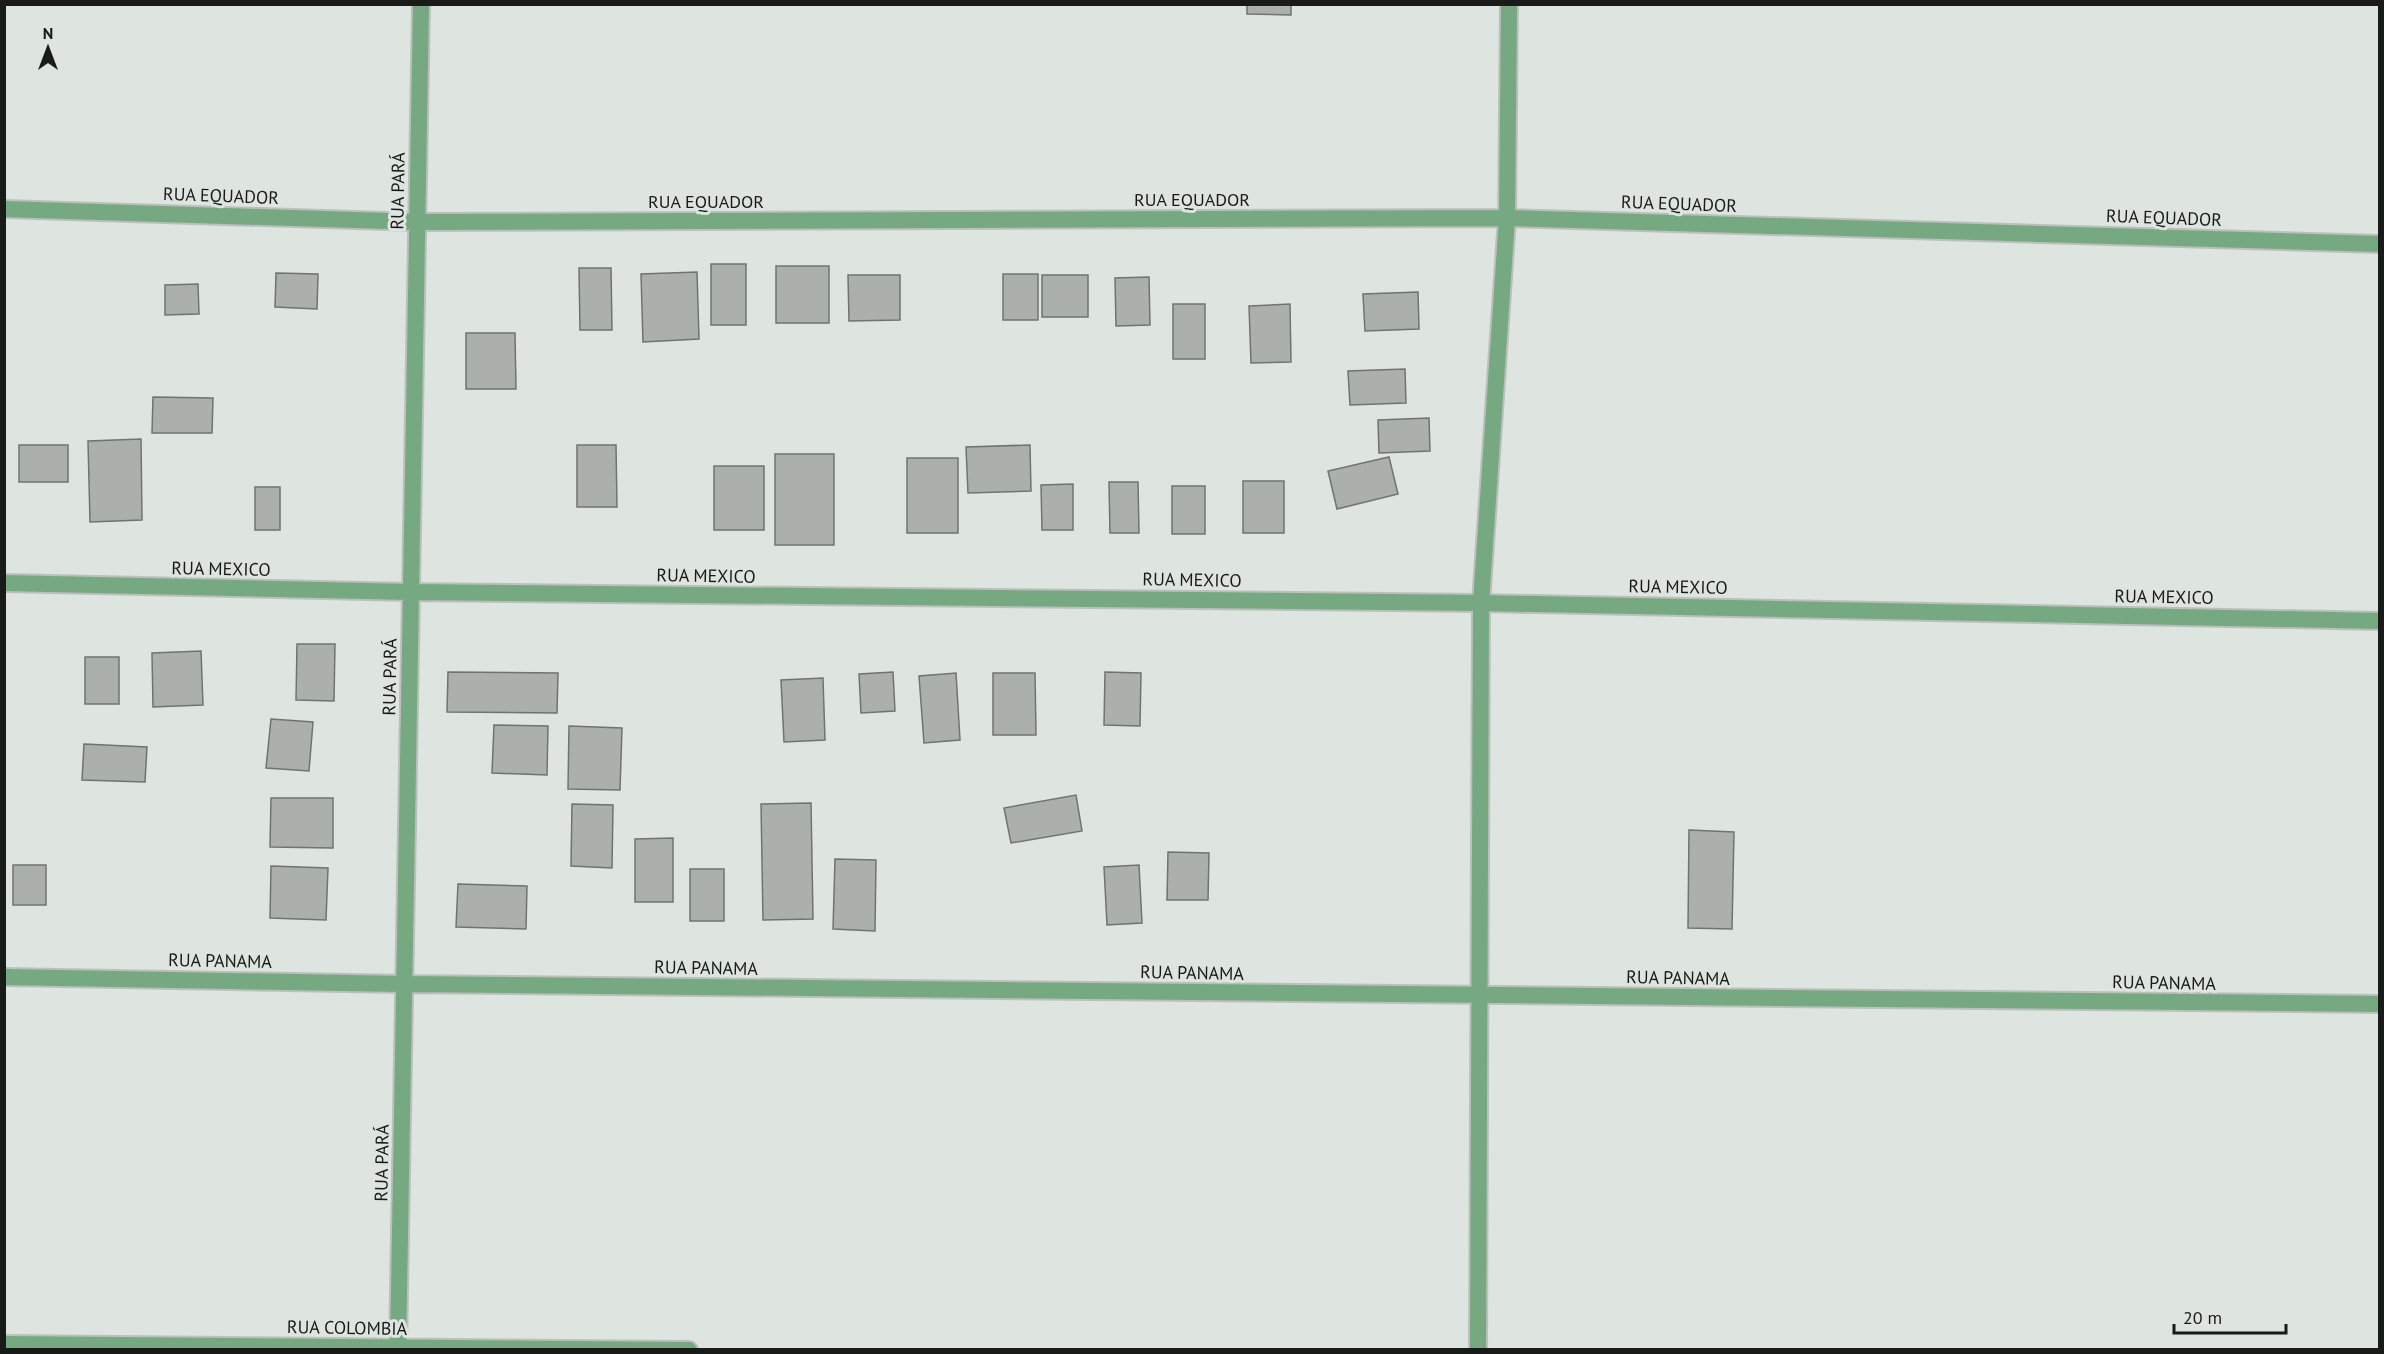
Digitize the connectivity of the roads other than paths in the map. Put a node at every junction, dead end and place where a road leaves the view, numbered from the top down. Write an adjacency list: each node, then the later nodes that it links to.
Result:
1 (421, 4): 5 (street, RUA PARÁ)
2 (1509, 4): 4 (street)
3 (4, 209): 5 (street, RUA EQUADOR)
4 (1506, 218): 5 (street, RUA EQUADOR); 6 (street, RUA EQUADOR); 9 (street)
5 (417, 222): 8 (street, RUA PARÁ)
6 (2379, 244)
7 (4, 583): 8 (street, RUA MEXICO)
8 (410, 592): 9 (street, RUA MEXICO); 12 (street, RUA PARÁ)
9 (1481, 603): 10 (street, RUA MEXICO); 13 (street)
10 (2379, 621)
11 (4, 977): 12 (street, RUA PANAMA)
12 (404, 984): 13 (street, RUA PANAMA); 16 (street, RUA PARÁ)
13 (1480, 995): 14 (street, RUA PANAMA); 18 (street)
14 (2379, 1004)
15 (4, 1344): 16 (street, RUA COLOMBIA)
16 (398, 1349): 17 (street, RUA COLOMBIA)
17 (689, 1350)
18 (1478, 1350)

